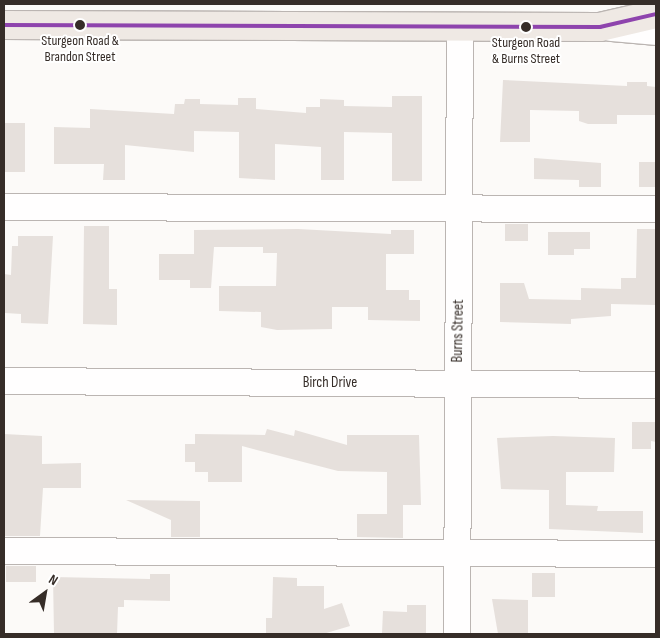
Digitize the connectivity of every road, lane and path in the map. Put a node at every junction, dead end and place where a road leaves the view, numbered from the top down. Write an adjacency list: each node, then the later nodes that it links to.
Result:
1 (656, 14): 3 (main road)
2 (4, 25): 4 (main road)
3 (600, 27): 4 (main road); 5 (street)
4 (460, 28): 7 (street, Burns Street)
5 (656, 32)
6 (4, 206): 7 (street)
7 (459, 208): 8 (street); 10 (street, Burns Street)
8 (656, 209)
9 (4, 381): 10 (street, Birch Drive)
10 (457, 384): 11 (street, Birch Drive); 13 (street, Burns Street)
11 (656, 385)
12 (4, 550): 13 (street)
13 (458, 552): 14 (street); 15 (street, Burns Street)
14 (656, 554)
15 (457, 634)

